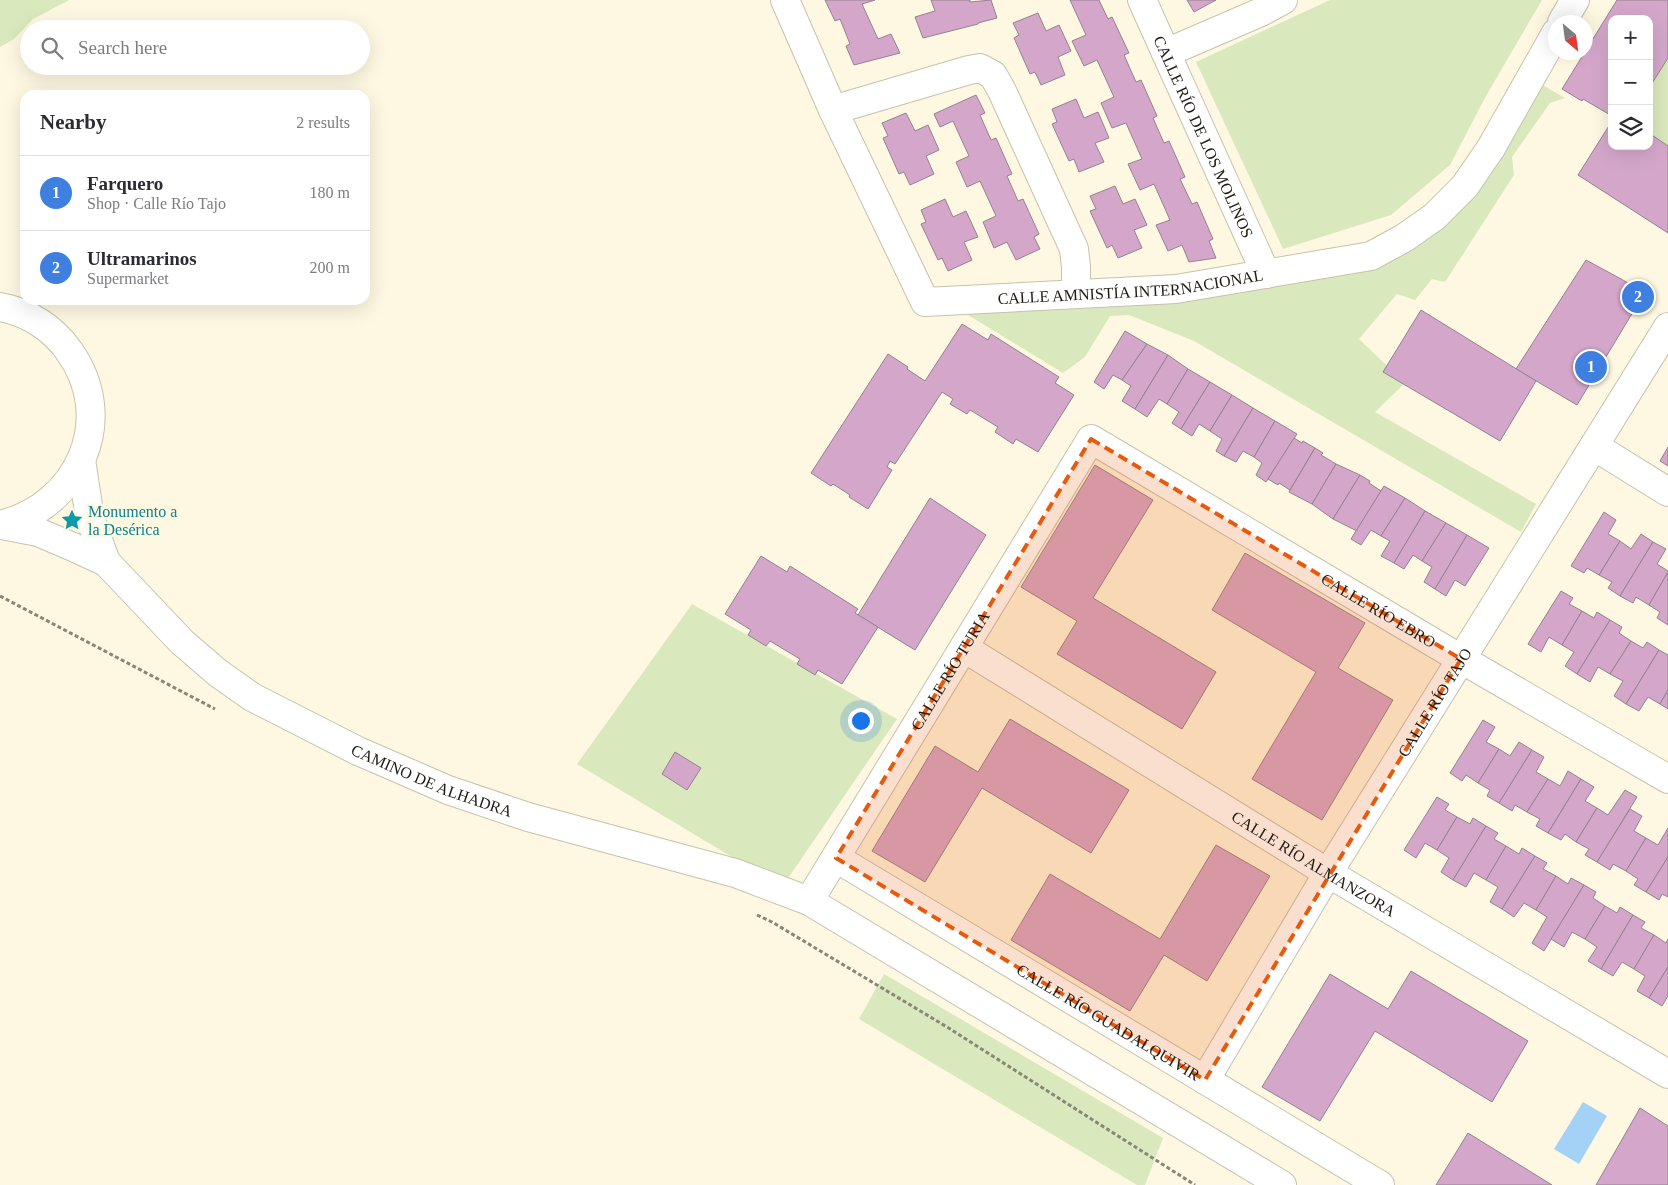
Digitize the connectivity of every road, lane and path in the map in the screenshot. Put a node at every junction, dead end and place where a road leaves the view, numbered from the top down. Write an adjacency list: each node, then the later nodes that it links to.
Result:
1 (785, 0): 8 (street, CALLE AMNISTÍA INTERNACIONAL)
2 (1142, 0): 7 (street, CALLE RÍO DE LOS MOLINOS)
3 (1283, 0): 7 (street)
4 (1575, 0): 5 (street)
5 (1566, 15)
6 (1548, 47): 9 (street, CALLE AMNISTÍA INTERNACIONAL)
7 (1166, 53): 9 (street, CALLE RÍO DE LOS MOLINOS)
8 (833, 110): 10 (street, CALLE AMNISTÍA INTERNACIONAL); 10 (street)
9 (1266, 274): 10 (street, CALLE AMNISTÍA INTERNACIONAL)
10 (1076, 294)
11 (0, 307): 15 (street)
12 (1668, 327): 14 (street, CALLE RÍO TAJO)
13 (1090, 439): 20 (street, CALLE RÍO TURIA); 21 (street, CALLE RÍO EBRO)
14 (1594, 446): 16 (street); 21 (street, CALLE RÍO TAJO)
15 (81, 460): 17 (street); 18 (street, CAMINO DE ALHADRA)
16 (1668, 492)
17 (1, 525): 18 (street, CAMINO DE ALHADRA)
18 (106, 562): 26 (street, CAMINO DE ALHADRA)
19 (0, 596): 22 (path)
20 (964, 648): 24 (street, CALLE RÍO TURIA); 25 (street, CALLE RÍO ALMANZORA)
21 (1461, 659): 23 (street, CALLE RÍO EBRO); 25 (street, CALLE RÍO TAJO)
22 (218, 711)
23 (1668, 779)
24 (836, 858): 26 (street, CALLE RÍO TURIA); 29 (street, CALLE RÍO GUADALQUIVIR)
25 (1328, 873): 28 (street, CALLE RÍO ALMANZORA); 29 (street, CALLE RÍO TAJO)
26 (809, 901): 31 (street)
27 (754, 914): 30 (path)
28 (1668, 1074)
29 (1205, 1080): 32 (street, CALLE RÍO GUADALQUIVIR)
30 (1194, 1185)
31 (1282, 1185)
32 (1380, 1185)

